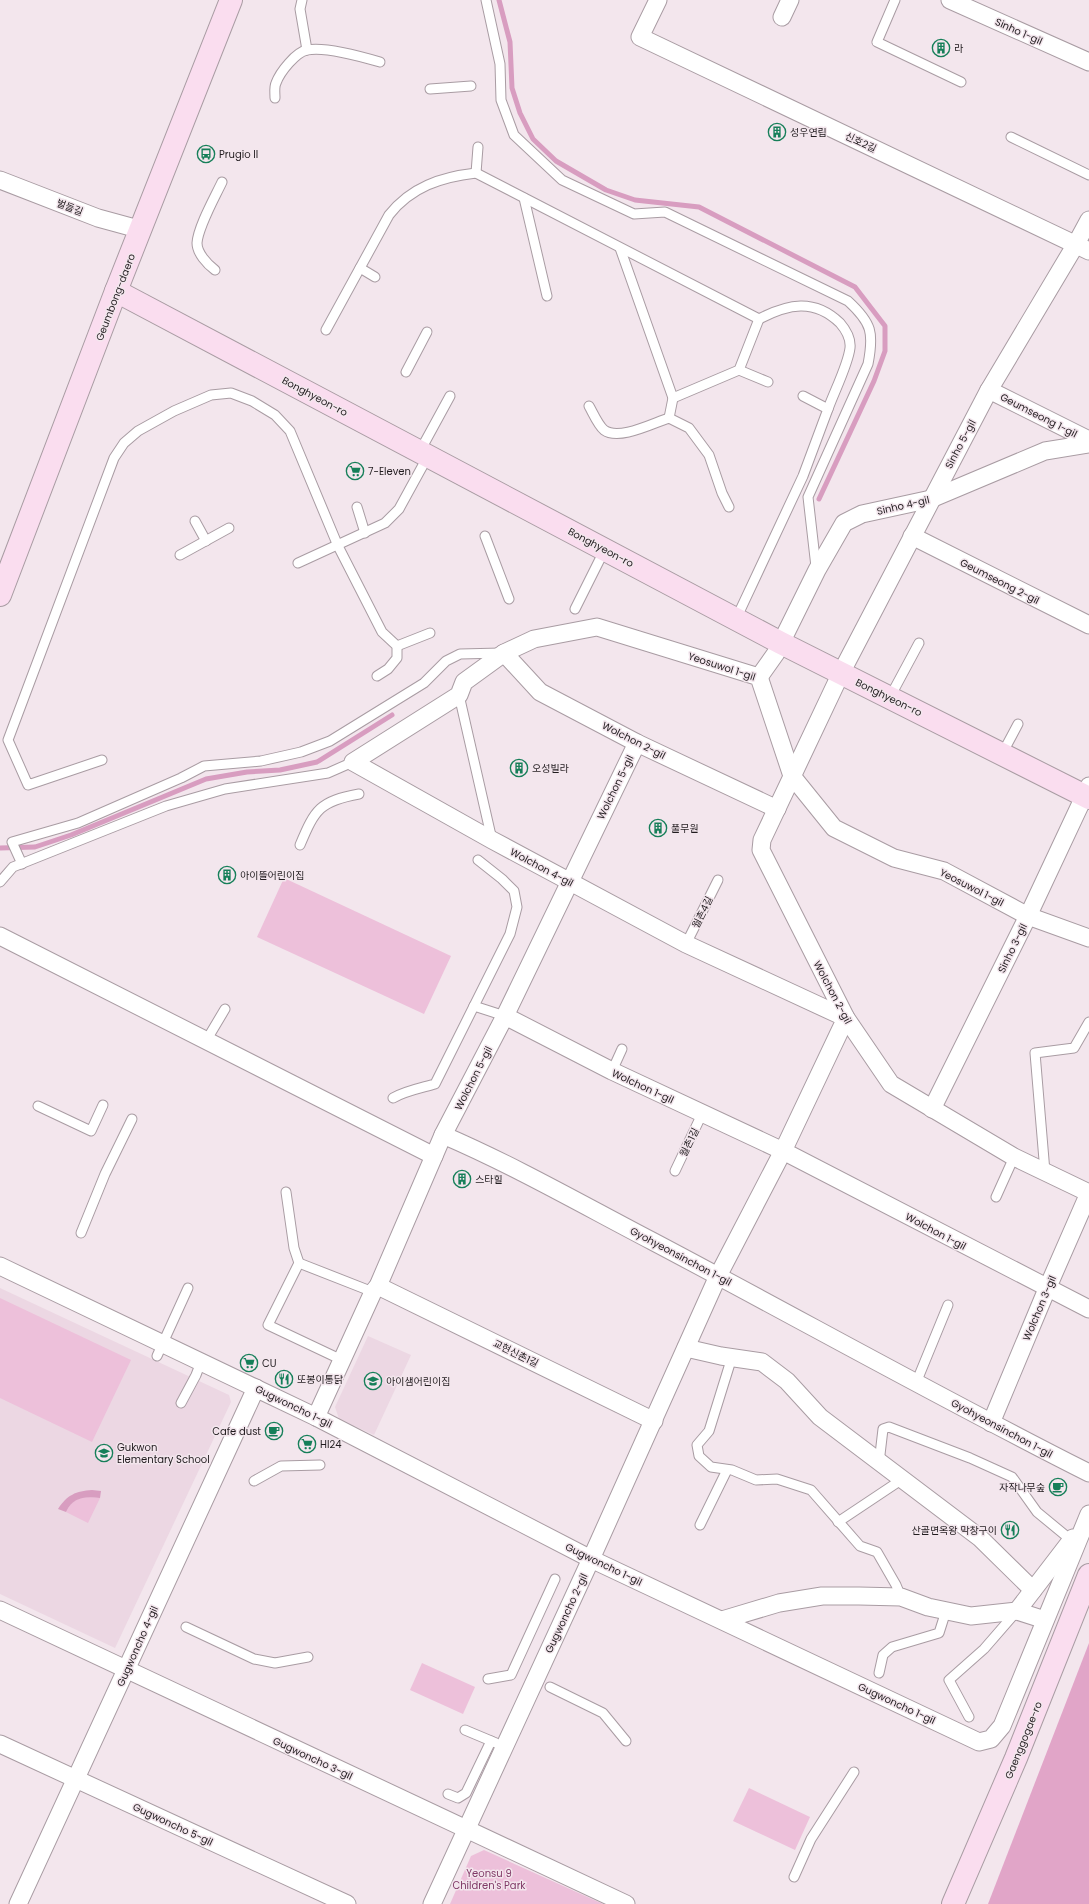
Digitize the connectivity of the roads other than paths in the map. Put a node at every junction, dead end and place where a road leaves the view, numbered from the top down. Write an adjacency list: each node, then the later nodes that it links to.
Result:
1 (231, 0): 24 (street, Geumbong-daero)
2 (302, 0): 9 (lane)
3 (486, 0): 61 (lane)
4 (658, 0): 26 (street, 신호2길)
5 (790, 0): 8 (street)
6 (895, 0): 12 (lane)
7 (953, 1): 11 (street, Sinho 1-gil)
8 (782, 17)
9 (307, 50): 10 (lane); 15 (lane)
10 (380, 62)
11 (1089, 62)
12 (961, 82)
13 (471, 86): 14 (lane)
14 (430, 90)
15 (275, 98)
16 (1011, 137): 19 (lane)
17 (478, 147): 18 (lane)
18 (476, 173): 22 (lane); 27 (lane)
19 (1089, 175)
20 (0, 180): 24 (street, 벌들길)
21 (222, 182): 28 (lane)
22 (524, 198): 25 (lane); 31 (lane)
23 (1089, 220): 26 (street, Sinho 5-gil)
24 (142, 230): 30 (street, Geumbong-daero)
25 (620, 248): 32 (lane); 41 (lane)
26 (1083, 248): 38 (street, Sinho 5-gil)
27 (360, 268): 29 (lane); 33 (lane)
28 (215, 270)
29 (375, 277)
30 (116, 291): 47 (street, Bonghyeon-ro); 62 (street, Geumbong-daero)
31 (547, 296)
32 (759, 319): 35 (lane); 43 (lane)
33 (326, 330)
34 (427, 332): 36 (lane)
35 (739, 370): 37 (lane); 41 (lane)
36 (406, 372)
37 (768, 382)
38 (989, 390): 45 (street, Geumseong 1-gil); 48 (street, Sinho 5-gil)
39 (450, 396): 47 (lane)
40 (803, 396): 43 (lane)
41 (673, 398): 44 (lane)
42 (589, 406): 44 (lane)
43 (828, 408): 65 (lane)
44 (669, 418): 50 (lane)
45 (1089, 440)
46 (1089, 444): 48 (street, Sinho 4-gil)
47 (424, 454): 53 (lane); 58 (street, Bonghyeon-ro)
48 (931, 499): 55 (street, Sinho 5-gil); 61 (street, Sinho 4-gil)
49 (357, 507): 53 (lane)
50 (729, 507)
51 (195, 522): 56 (lane)
52 (229, 528): 56 (lane)
53 (365, 533): 57 (lane)
54 (485, 536): 63 (lane)
55 (912, 536): 66 (street, Geumseong 2-gil); 72 (street, Sinho 5-gil)
56 (206, 541): 59 (lane)
57 (338, 546): 60 (lane); 70 (lane); 80 (lane)
58 (605, 549): 64 (lane); 65 (street, Bonghyeon-ro)
59 (180, 555)
60 (298, 563)
61 (817, 570): 68 (street, Sinho 4-gil)
62 (0, 595)
63 (509, 599)
64 (575, 609)
65 (736, 619): 68 (street, Bonghyeon-ro)
66 (1089, 625)
67 (430, 633): 70 (lane)
68 (781, 643): 72 (street, Bonghyeon-ro); 74 (street, Sinho 4-gil)
69 (919, 643): 76 (lane)
70 (397, 646): 73 (lane)
71 (504, 653): 74 (street, Yeosuwol 1-gil); 75 (street, Yeosuwol 1-gil); 78 (street, Wolchon 2-gil); 89 (lane)
72 (841, 673): 76 (street, Bonghyeon-ro); 82 (street, Sinho 5-gil)
73 (377, 676)
74 (759, 677): 82 (street, Yeosuwol 1-gil)
75 (459, 695): 81 (street); 86 (lane)
76 (890, 697): 79 (street, Bonghyeon-ro)
77 (1018, 724): 79 (lane)
78 (636, 743): 85 (street, Wolchon 2-gil); 91 (street, Wolchon 5-gil)
79 (1002, 754): 83 (street, Bonghyeon-ro)
80 (102, 760)
81 (353, 762): 86 (street, Wolchon 4-gil); 89 (lane)
82 (792, 776): 85 (street, Wolchon 2-gil); 93 (street, Yeosuwol 1-gil)
83 (1087, 793): 93 (street, Sinho 3-gil)
84 (359, 794): 87 (lane)
85 (777, 809): 100 (street, Wolchon 2-gil)
86 (492, 840): 91 (street, Wolchon 4-gil)
87 (300, 845)
88 (478, 860): 97 (lane)
89 (22, 864): 92 (lane)
90 (718, 880): 96 (lane, 월촌4길)
91 (569, 881): 96 (street, Wolchon 4-gil); 99 (street, Wolchon 5-gil)
92 (0, 882)
93 (1028, 916): 95 (street, Yeosuwol 1-gil); 108 (street, Sinho 3-gil)
94 (0, 936): 102 (street)
95 (1089, 938)
96 (686, 944): 100 (street, Wolchon 4-gil)
97 (474, 1006): 99 (lane); 105 (lane)
98 (225, 1009): 102 (lane)
99 (505, 1016): 104 (street, Wolchon 1-gil); 111 (street, Wolchon 5-gil)
100 (846, 1018): 108 (street, Wolchon 2-gil); 112 (street)
101 (1089, 1022): 116 (lane)
102 (206, 1041): 113 (street)
103 (622, 1049): 104 (lane)
104 (612, 1072): 109 (street, Wolchon 1-gil)
105 (393, 1098)
106 (103, 1105): 107 (lane)
107 (38, 1106)
108 (932, 1109): 114 (street, Wolchon 2-gil)
109 (702, 1114): 112 (street, Wolchon 1-gil); 115 (lane, 월촌1길)
110 (132, 1118): 120 (lane)
111 (443, 1135): 113 (street, Wolchon 5-gil); 123 (street, Gyohyeonsinchon 1-gil)
112 (783, 1151): 123 (street); 125 (street, Wolchon 1-gil)
113 (434, 1156): 126 (street, Wolchon 5-gil)
114 (1014, 1157): 116 (street, Wolchon 2-gil); 119 (lane)
115 (675, 1171)
116 (1045, 1172): 118 (street, Wolchon 2-gil)
117 (286, 1192): 121 (lane)
118 (1089, 1194): 125 (street, Wolchon 3-gil)
119 (996, 1197)
120 (81, 1233)
121 (299, 1263): 126 (lane); 132 (lane)
122 (0, 1266): 130 (street, Gugwoncho 1-gil)
123 (718, 1276): 129 (street, Gugwoncho 2-gil); 134 (street, Gyohyeonsinchon 1-gil)
124 (188, 1288): 130 (lane)
125 (1047, 1288): 128 (street, Wolchon 1-gil); 139 (street, Wolchon 3-gil)
126 (375, 1289): 132 (street, Wolchon 5-gil); 138 (street, 교현신촌1길)
127 (948, 1305): 134 (lane)
128 (1089, 1309)
129 (686, 1348): 131 (street); 138 (street, Gugwoncho 2-gil)
130 (160, 1350): 133 (street, Gugwoncho 1-gil)
131 (732, 1357): 141 (street); 142 (lane)
132 (342, 1360): 137 (street, Wolchon 5-gil)
133 (201, 1362): 135 (street, Gugwoncho 1-gil); 136 (lane)
134 (916, 1383): 139 (street, Gyohyeonsinchon 1-gil)
135 (256, 1388): 137 (street, Gugwoncho 1-gil); 163 (street, Gugwoncho 4-gil)
136 (181, 1403)
137 (316, 1417): 150 (street, Gugwoncho 1-gil)
138 (654, 1421): 150 (street, Gugwoncho 2-gil)
139 (991, 1423): 143 (street, Gyohyeonsinchon 1-gil)
140 (320, 1464): 145 (lane)
141 (879, 1464): 144 (street); 149 (lane)
142 (727, 1470): 147 (lane); 148 (lane)
143 (1089, 1473)
144 (901, 1480): 147 (lane); 153 (street)
145 (254, 1481)
146 (1088, 1516): 149 (street); 160 (street, Gugwoncho 1-gil)
147 (838, 1522): 154 (lane)
148 (700, 1525)
149 (1071, 1540): 153 (street)
150 (591, 1559): 159 (street, Gugwoncho 1-gil); 171 (street, Gugwoncho 2-gil)
151 (1089, 1575): 155 (street, Gaenggogae-ro)
152 (555, 1579): 165 (lane)
153 (1033, 1590): 158 (street)
154 (901, 1597): 157 (street); 159 (street)
155 (1085, 1597): 181 (street, Gaenggogae-ro)
156 (0, 1610): 163 (street, Gugwoncho 3-gil)
157 (946, 1611): 158 (street); 164 (lane)
158 (1017, 1611): 160 (street); 167 (lane)
159 (722, 1620): 160 (street, Gugwoncho 1-gil)
160 (1045, 1620)
161 (186, 1627): 162 (lane)
162 (308, 1657)
163 (126, 1670): 173 (street, Gugwoncho 4-gil); 175 (street, Gugwoncho 3-gil)
164 (879, 1673)
165 (488, 1679)
166 (550, 1687): 169 (lane)
167 (969, 1717)
168 (465, 1730): 171 (lane)
169 (626, 1741)
170 (0, 1744): 173 (street, Gugwoncho 5-gil)
171 (497, 1744): 174 (lane); 175 (street, Gugwoncho 2-gil)
172 (854, 1772): 176 (lane)
173 (76, 1779): 177 (street, Gugwoncho 4-gil); 178 (street, Gugwoncho 5-gil)
174 (448, 1794)
175 (467, 1830): 179 (street, Gugwoncho 2-gil); 180 (street, Gugwoncho 3-gil)
176 (794, 1876)
177 (18, 1904)
178 (347, 1904)
179 (432, 1904)
180 (626, 1904)
181 (954, 1904)

